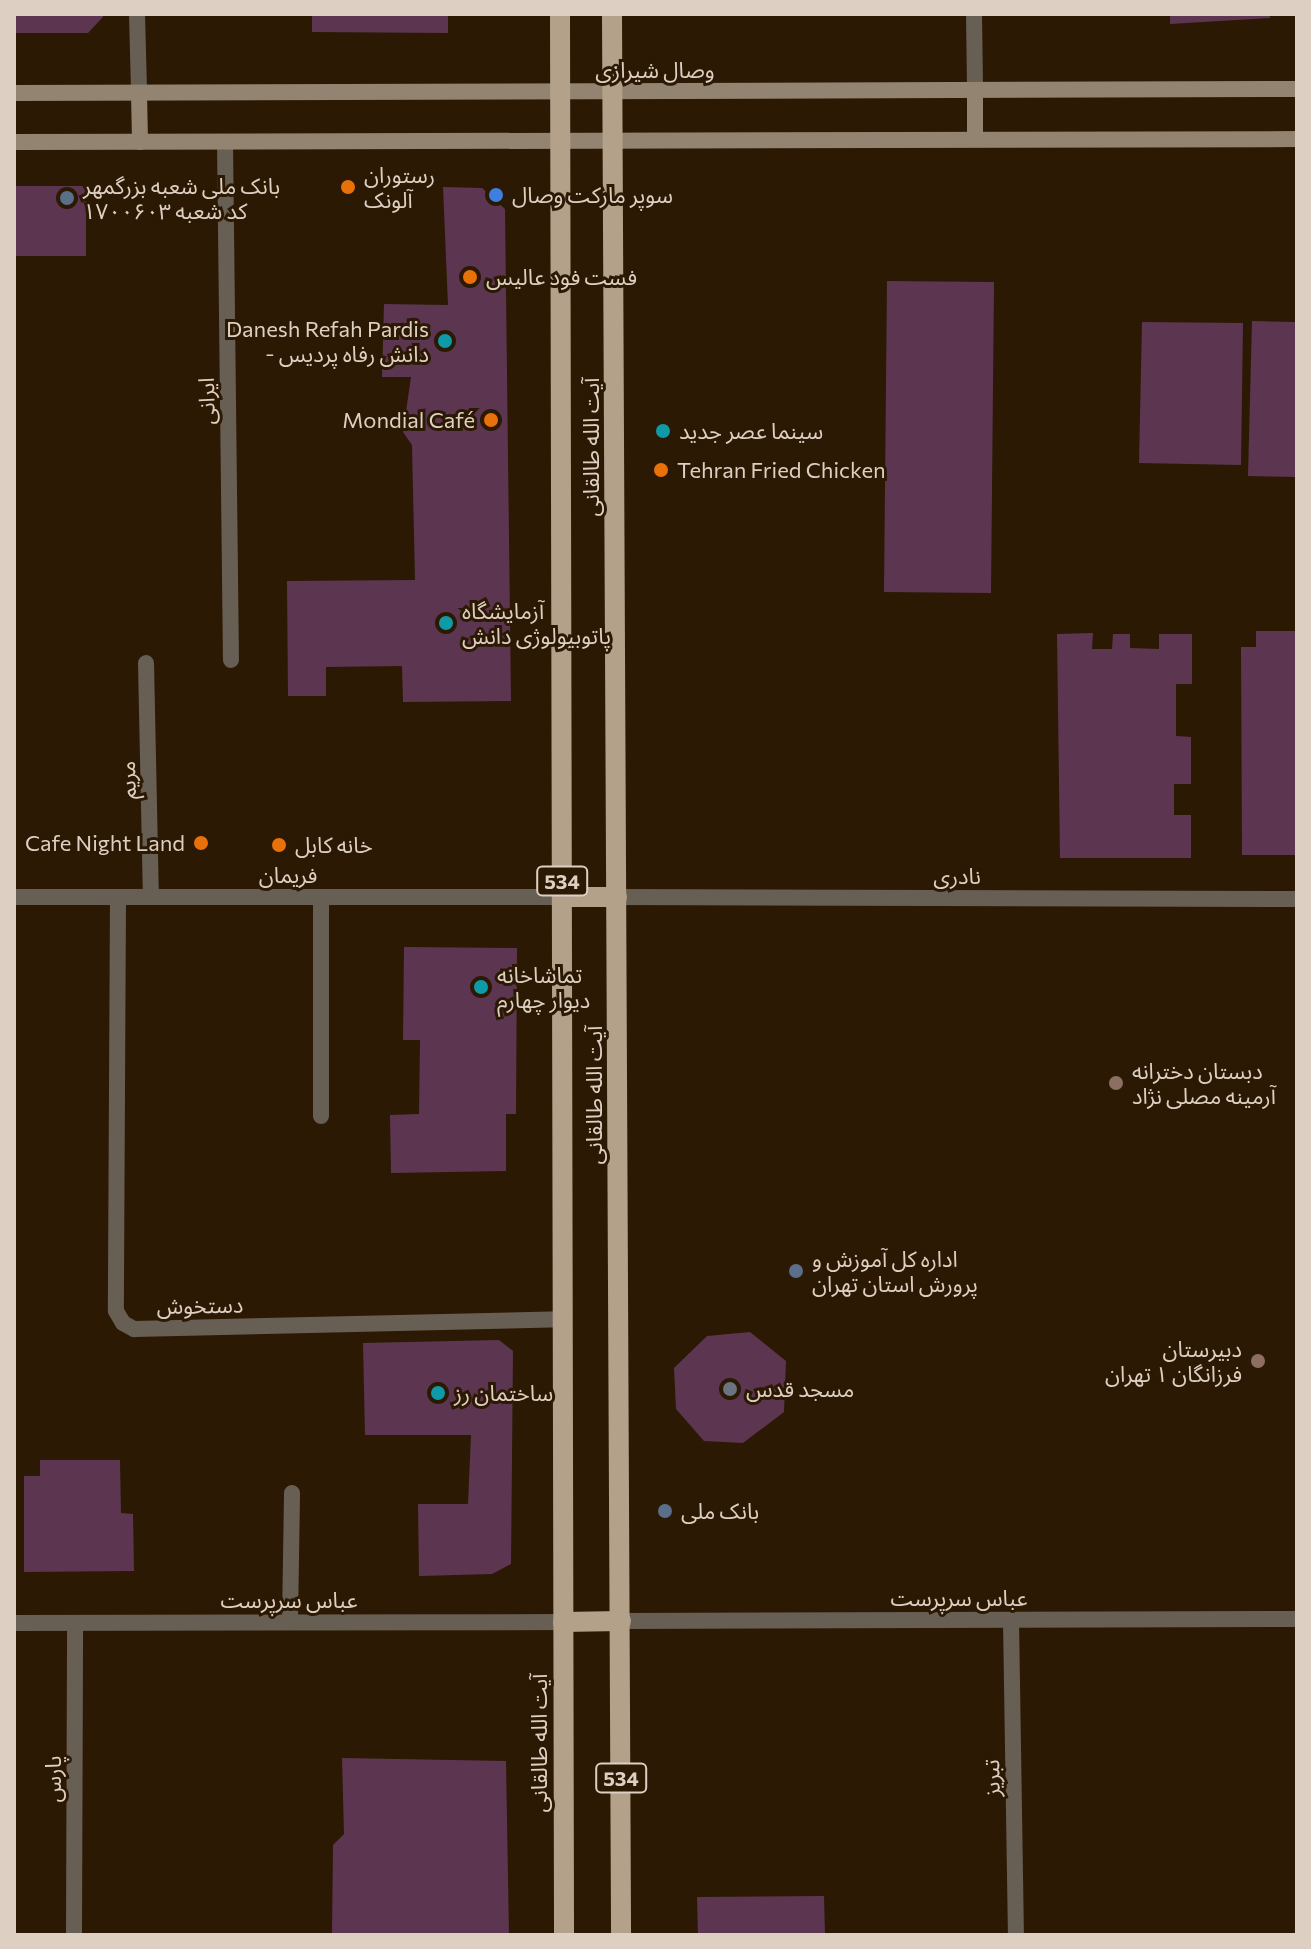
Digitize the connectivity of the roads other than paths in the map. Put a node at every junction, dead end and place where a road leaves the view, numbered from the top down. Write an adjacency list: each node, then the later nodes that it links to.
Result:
1 (137, 14): 8 (street)
2 (560, 14): 9 (main road, آیت الله طالقانی / 534)
3 (612, 14): 10 (main road, آیت الله طالقانی / 534)
4 (974, 14): 6 (street)
5 (1297, 89): 6 (main road, وصال شیرازی)
6 (975, 90): 10 (main road, وصال شیرازی); 11 (main road)
7 (14, 93): 8 (main road, وصال شیرازی)
8 (139, 93): 9 (main road, وصال شیرازی); 16 (main road)
9 (560, 93): 10 (main road, وصال شیرازی); 13 (main road, آیت الله طالقانی / 534)
10 (612, 93): 14 (main road, آیت الله طالقانی / 534)
11 (975, 139): 12 (main road); 14 (main road)
12 (1297, 139)
13 (559, 140): 14 (main road); 17 (main road); 24 (main road, آیت الله طالقانی / 534)
14 (612, 140): 25 (main road, آیت الله طالقانی / 534)
15 (14, 142): 16 (main road)
16 (140, 142): 17 (main road)
17 (225, 142): 18 (street, ایرانی)
18 (231, 660)
19 (146, 663): 22 (street, مریم)
20 (14, 897): 21 (street, فریمان)
21 (118, 897): 22 (street, فریمان); 28 (street, دستخوش)
22 (151, 897): 23 (street, فریمان)
23 (321, 897): 24 (street, فریمان); 27 (street)
24 (562, 897): 25 (main road); 28 (main road, آیت الله طالقانی / 534)
25 (617, 897): 26 (street, نادری); 32 (main road, آیت الله طالقانی / 534)
26 (1297, 899)
27 (321, 1116)
28 (562, 1319): 34 (main road, آیت الله طالقانی / 534)
29 (292, 1493): 33 (street)
30 (1297, 1619): 31 (street, عباس سرپرست)
31 (1011, 1620): 32 (street, عباس سرپرست); 40 (street, تبریز)
32 (621, 1621): 34 (main road); 39 (main road, آیت الله طالقانی / 534)
33 (290, 1622): 34 (street, عباس سرپرست); 36 (street, عباس سرپرست)
34 (563, 1622): 38 (main road, آیت الله طالقانی / 534)
35 (14, 1623): 36 (street, عباس سرپرست)
36 (75, 1623): 37 (street, پارس)
37 (74, 1935)
38 (564, 1935)
39 (621, 1935)
40 (1016, 1935)

